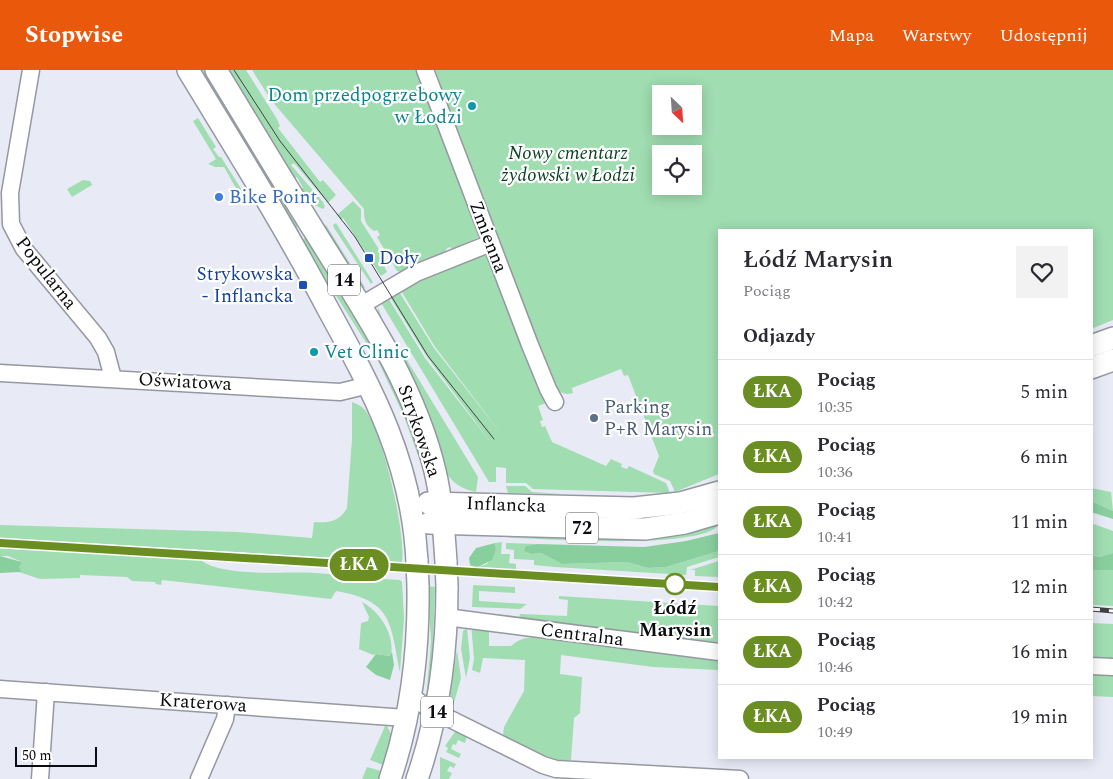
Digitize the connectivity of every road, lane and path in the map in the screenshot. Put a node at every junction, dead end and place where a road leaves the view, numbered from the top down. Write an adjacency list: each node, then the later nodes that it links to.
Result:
1 (31, 70): 12 (street, Popularna)
2 (188, 70): 13 (main road, Strykowska / 14)
3 (216, 70): 6 (main road, Strykowska / 14)
4 (426, 70): 5 (street, Zmienna)
5 (491, 243): 6 (street); 14 (street, Zmienna)
6 (360, 306): 17 (main road, Strykowska / 14)
7 (1113, 338): 8 (main road)
8 (1093, 345)
9 (1113, 360): 10 (main road)
10 (1093, 367)
11 (0, 373): 12 (street, Oświatowa)
12 (113, 378): 13 (street, Oświatowa)
13 (369, 385): 16 (main road, Strykowska / 14)
14 (555, 402)
15 (718, 492): 17 (main road, Inflancka / 72)
16 (412, 513): 17 (main road, Inflancka); 25 (main road, Strykowska / 14, bridge)
17 (442, 513): 18 (main road, Inflancka / 72); 19 (main road, Strykowska / 14, bridge)
18 (718, 513)
19 (446, 616): 20 (street, Centralna); 27 (main road, Strykowska / 14)
20 (718, 652)
21 (1093, 666): 22 (street)
22 (1113, 667)
23 (0, 689): 24 (street, Kraterowa)
24 (46, 692): 26 (street, Kraterowa); 30 (street)
25 (411, 696): 27 (street); 28 (main road, Strykowska / 14)
26 (227, 705): 28 (street, Kraterowa); 31 (street)
27 (437, 712): 29 (street); 33 (main road, Strykowska / 14)
28 (406, 718): 32 (main road, Strykowska / 14)
29 (632, 776): 34 (street)
30 (40, 779)
31 (199, 779)
32 (390, 779)
33 (417, 779)
34 (740, 779)

